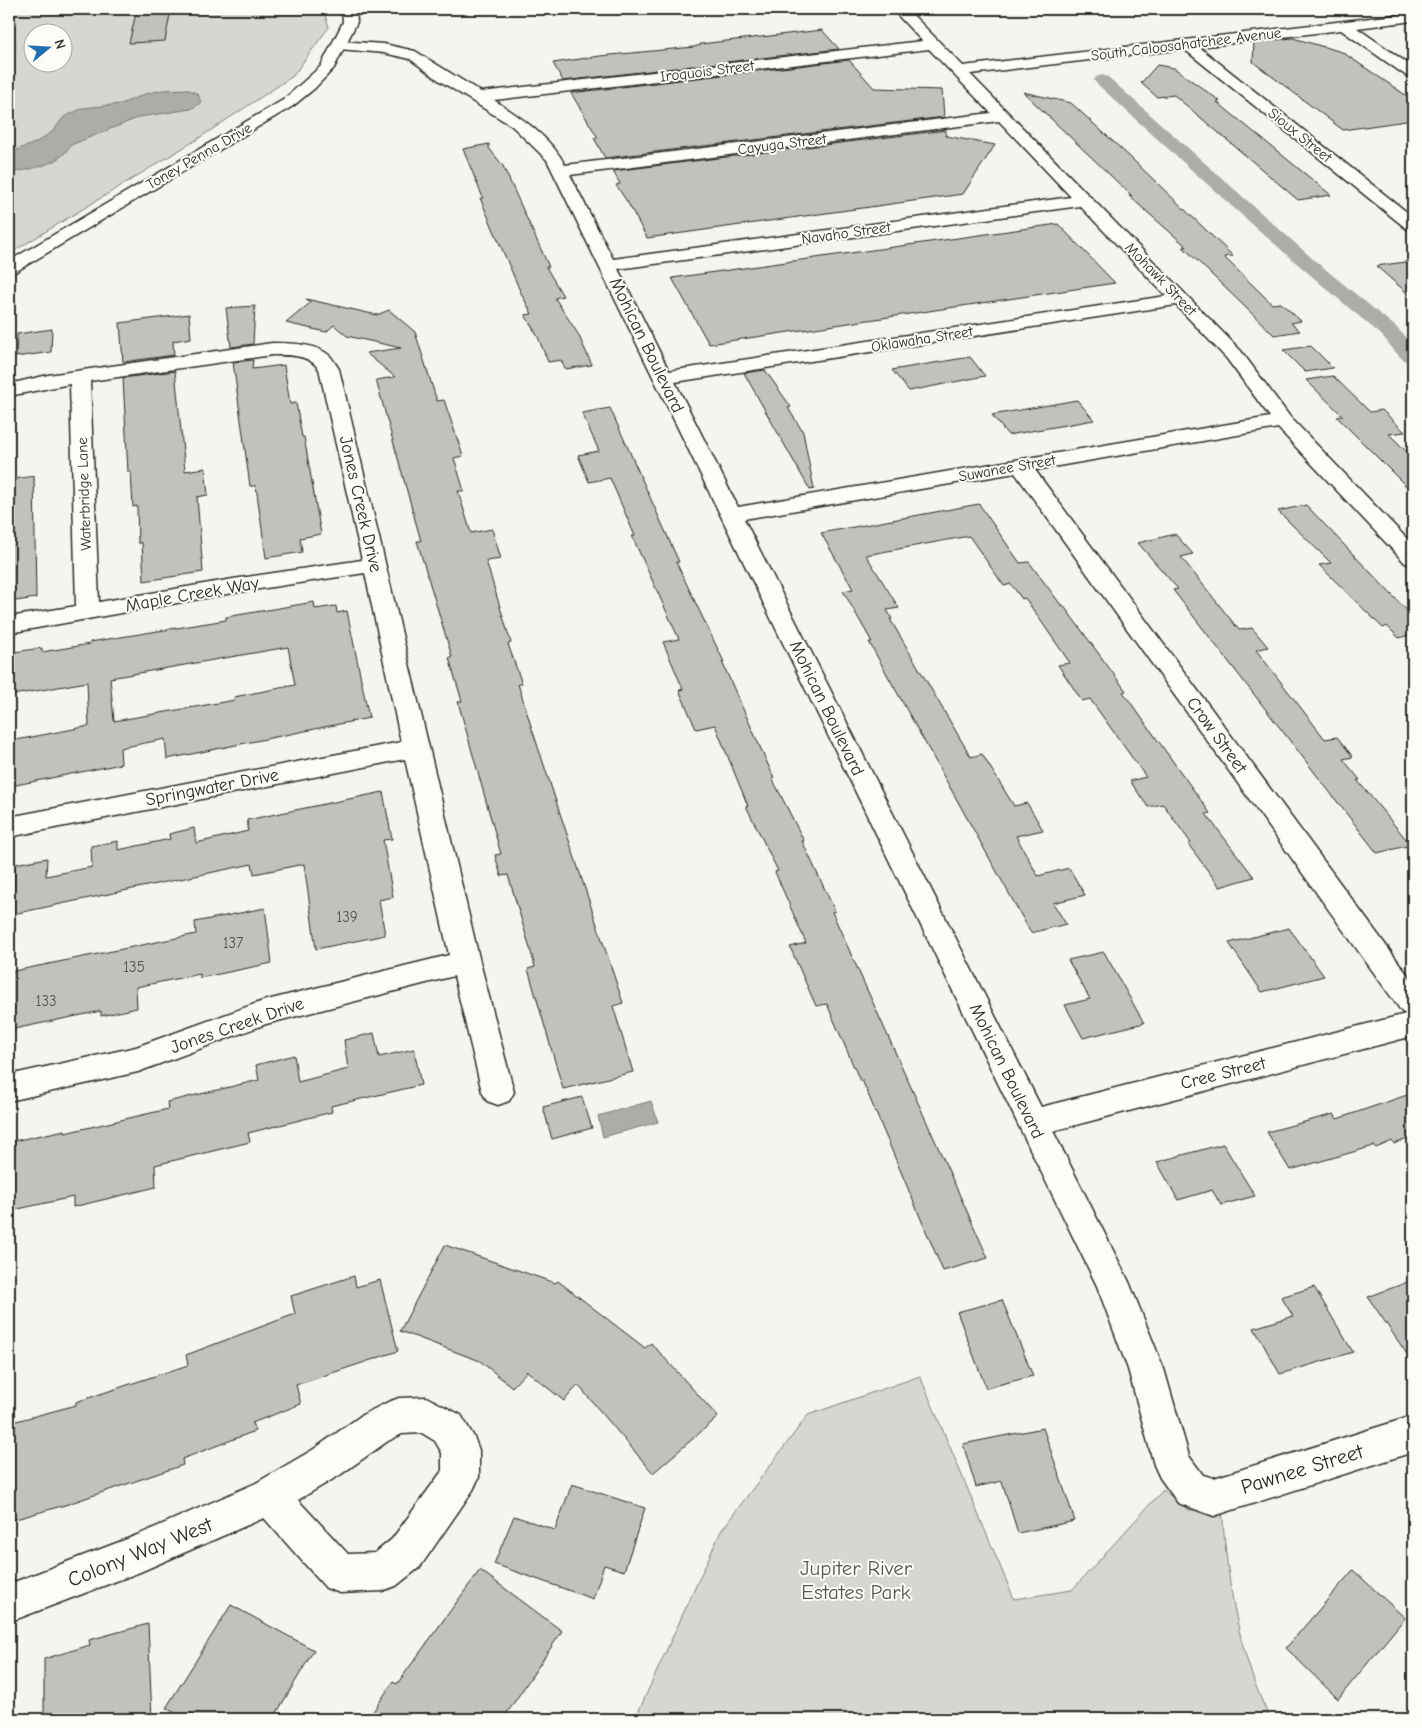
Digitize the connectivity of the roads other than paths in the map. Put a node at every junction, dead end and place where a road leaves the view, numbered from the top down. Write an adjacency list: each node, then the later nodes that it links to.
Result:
1 (350, 9): 7 (street, Toney Penna Drive)
2 (899, 9): 5 (street, Mohawk Street)
3 (1413, 17): 4 (street, South Caloosahatchee Avenue)
4 (1344, 25): 6 (street, South Caloosahatchee Avenue); 9 (street)
5 (934, 44): 8 (street, Mohawk Street); 10 (street, Iroquois Street)
6 (1187, 44): 8 (street, South Caloosahatchee Avenue); 14 (street, Sioux Street)
7 (339, 45): 10 (street, Mohican Boulevard); 16 (street, Toney Penna Drive)
8 (959, 71): 11 (street, Mohawk Street)
9 (1413, 74)
10 (481, 97): 12 (street, Mohican Boulevard)
11 (1003, 116): 12 (street, Cayuga Street); 13 (street, Mohawk Street)
12 (561, 172): 15 (street, Mohican Boulevard)
13 (1085, 200): 15 (street, Navaho Street); 17 (street, Mohawk Street)
14 (1413, 225)
15 (608, 265): 19 (street, Mohican Boulevard)
16 (9, 268)
17 (1181, 299): 19 (street, Oklawaha Street); 21 (street, Mohawk Street)
18 (80, 377): 20 (street, Jones Creek Drive); 25 (street, Jones Creek Drive); 26 (street, Waterbridge Lane)
19 (664, 378): 23 (street, Mohican Boulevard)
20 (9, 390)
21 (1283, 421): 22 (street, Suwanee Street); 24 (street, Mohawk Street)
22 (1021, 466): 23 (street, Suwanee Street); 31 (street, Crow Street)
23 (731, 515): 35 (street, Mohican Boulevard)
24 (1413, 558)
25 (375, 565): 26 (street, Maple Creek Way); 28 (street, Jones Creek Drive)
26 (88, 612): 27 (street, Maple Creek Way)
27 (9, 625)
28 (414, 748): 29 (street, Springwater Drive); 30 (street, Jones Creek Drive)
29 (9, 827)
30 (465, 962): 33 (street, Jones Creek Drive); 34 (street, Jones Creek Drive)
31 (1413, 1004)
32 (1413, 1024): 35 (street, Cree Street)
33 (9, 1088)
34 (498, 1092)
35 (1033, 1123): 37 (street, Mohican Boulevard)
36 (1413, 1434): 37 (street, Pawnee Street)
37 (1191, 1490)
38 (269, 1496): 38 (street, Colony Way West); 39 (street, Colony Way West)
39 (9, 1603)

